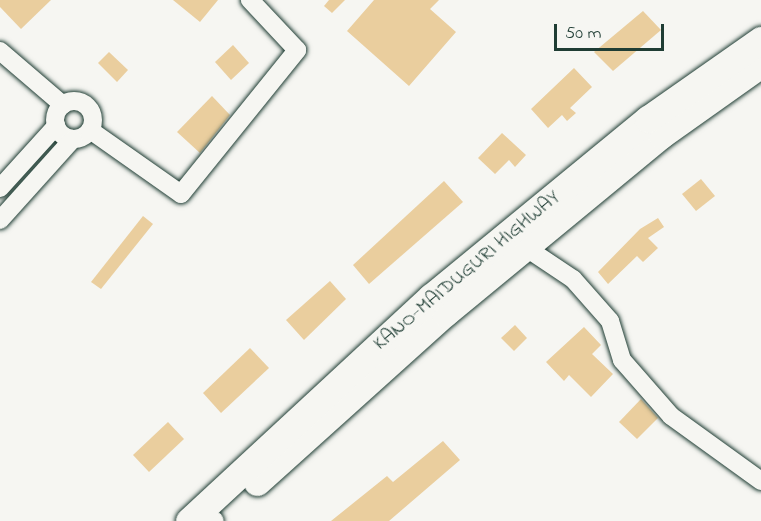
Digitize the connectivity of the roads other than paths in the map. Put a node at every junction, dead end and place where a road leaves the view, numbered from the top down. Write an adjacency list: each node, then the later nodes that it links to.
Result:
1 (250, 0): 7 (street)
2 (761, 40): 13 (highway, KANO-MAIDUGURI HIGHWAY)
3 (0, 51): 5 (street)
4 (761, 64): 11 (highway, KANO-MAIDUGURI HIGHWAY)
5 (63, 105): 6 (street); 7 (street)
6 (56, 126): 8 (street); 9 (street)
7 (90, 130): 8 (street)
8 (73, 139): 10 (street)
9 (0, 188)
10 (0, 220)
11 (525, 247): 12 (street); 14 (highway, KANO-MAIDUGURI HIGHWAY)
12 (761, 481)
13 (189, 521)
14 (214, 521)

